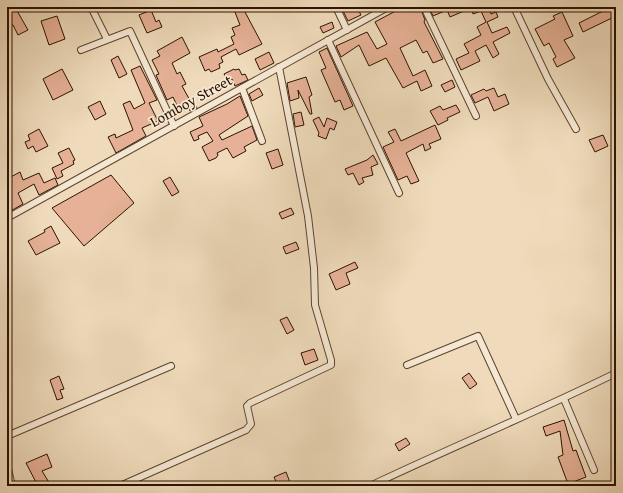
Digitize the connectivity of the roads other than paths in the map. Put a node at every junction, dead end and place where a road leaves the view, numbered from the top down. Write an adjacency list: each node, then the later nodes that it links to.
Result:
1 (91, 7): 7 (street)
2 (336, 7): 6 (street)
3 (388, 7): 6 (street, Lomboy Street)
4 (424, 7): 12 (street)
5 (514, 7): 14 (street)
6 (347, 30): 8 (street, Lomboy Street)
7 (107, 39): 9 (street); 13 (street)
8 (328, 40): 10 (street, Lomboy Street); 16 (street)
9 (81, 50)
10 (279, 67): 11 (street, Lomboy Street); 27 (street)
11 (242, 88): 13 (street, Lomboy Street); 15 (street)
12 (476, 116)
13 (174, 126): 17 (street, Lomboy Street)
14 (576, 129)
15 (262, 141)
16 (399, 193)
17 (7, 218)
18 (407, 365): 22 (street)
19 (171, 366): 23 (street)
20 (616, 373): 21 (street)
21 (564, 399): 22 (street); 25 (street)
22 (516, 419): 28 (street)
23 (7, 436)
24 (7, 465): 26 (street)
25 (594, 470)
26 (12, 486)
27 (120, 486)
28 (370, 486)

